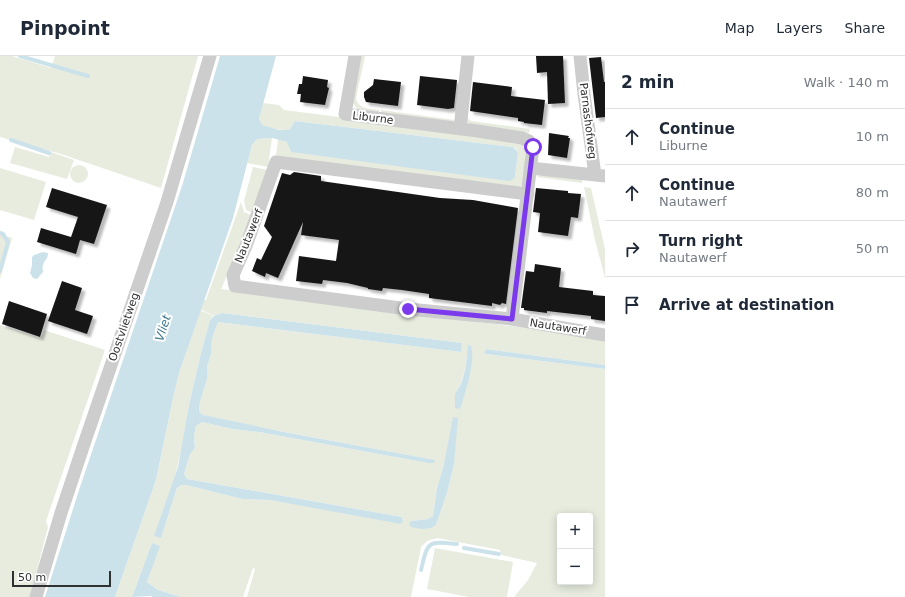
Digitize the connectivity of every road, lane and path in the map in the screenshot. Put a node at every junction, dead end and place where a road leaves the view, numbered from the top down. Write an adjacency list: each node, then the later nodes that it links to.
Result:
1 (210, 56): 11 (street, Oostvlietweg)
2 (355, 56): 5 (street, Liburne)
3 (468, 56): 5 (street)
4 (580, 56): 7 (street, Parnashofweg)
5 (460, 128): 6 (street, Liburne)
6 (530, 168): 7 (street); 8 (street)
7 (600, 176)
8 (528, 194): 9 (street); 9 (street, Nautawerf)
9 (512, 319): 10 (street, Nautawerf)
10 (605, 335)
11 (36, 597)

